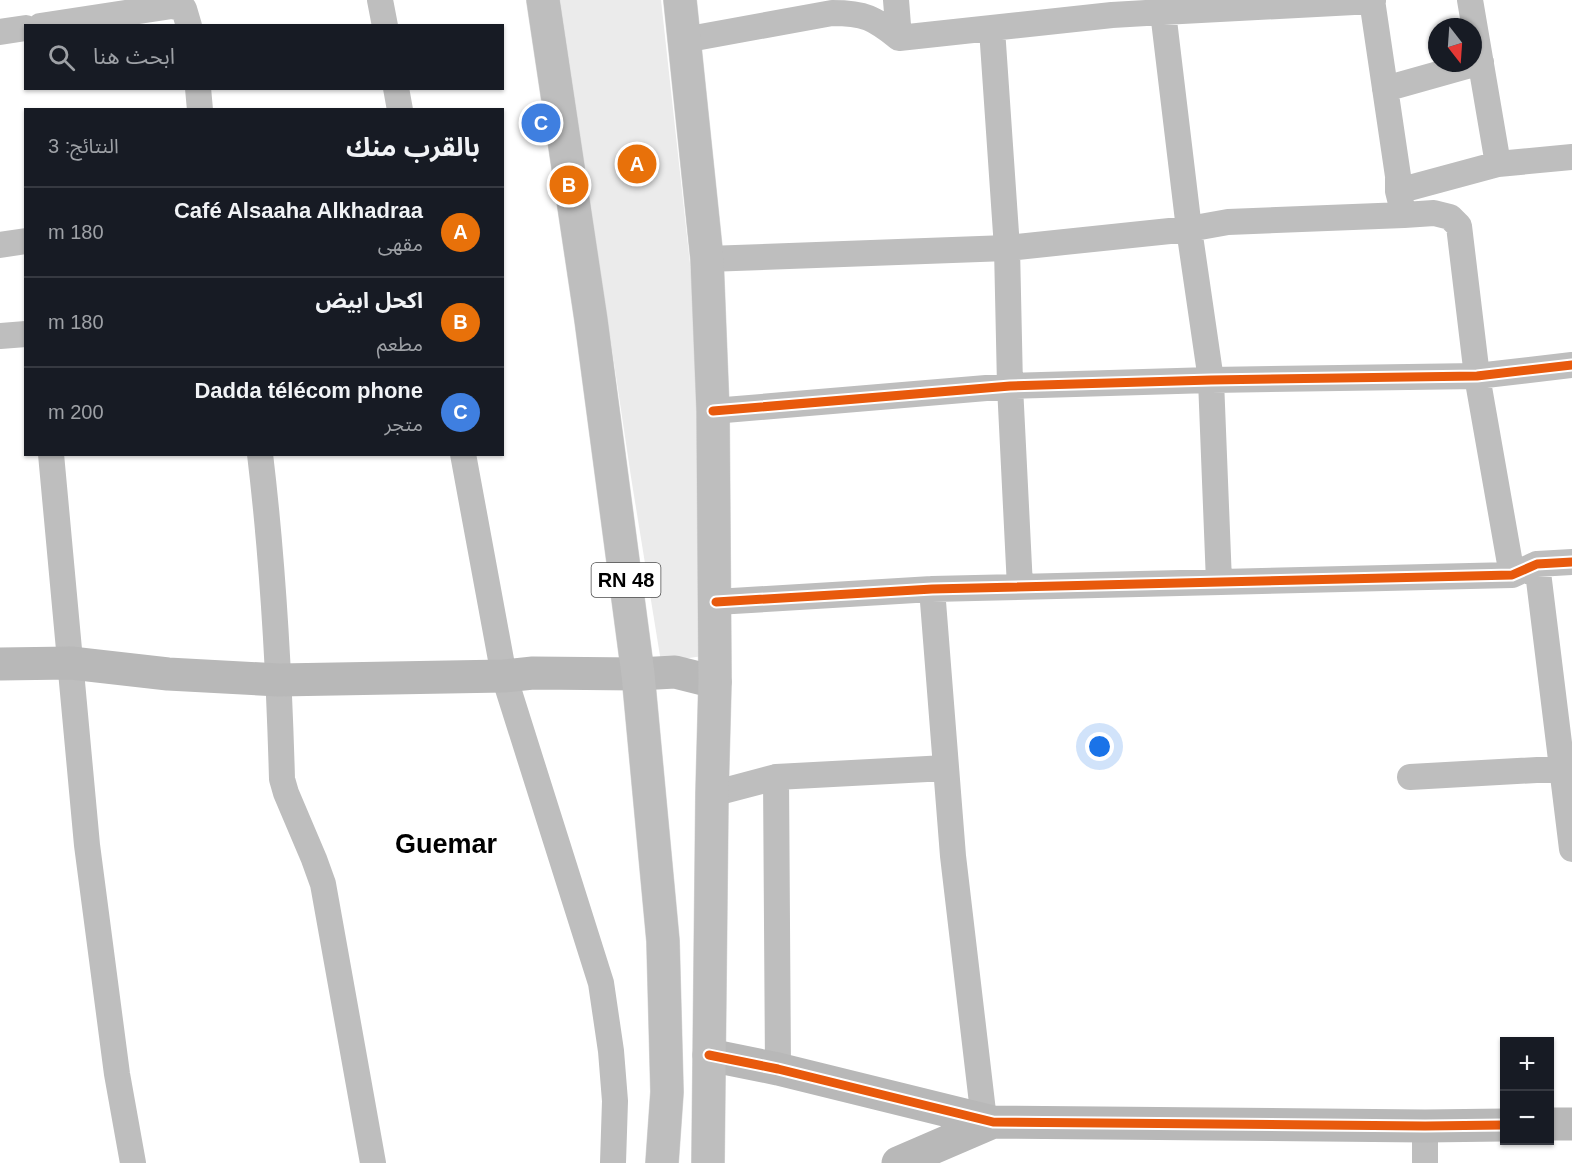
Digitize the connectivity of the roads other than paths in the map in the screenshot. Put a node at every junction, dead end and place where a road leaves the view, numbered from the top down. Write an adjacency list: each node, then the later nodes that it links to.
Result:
1 (380, 0): 12 (street)
2 (543, 0): 52 (highway, RN 48)
3 (680, 0): 17 (highway)
4 (896, 0): 16 (street)
5 (1470, 0): 9 (street)
6 (1373, 1): 8 (street); 20 (street)
7 (1111, 8): 8 (street); 14 (street)
8 (1163, 12): 28 (street)
9 (1473, 18)
10 (53, 24): 11 (street)
11 (188, 24)
12 (385, 24)
13 (24, 28): 15 (street)
14 (993, 29): 16 (street); 31 (street)
15 (0, 32)
16 (899, 38): 17 (street)
17 (684, 40): 32 (highway)
18 (1482, 68): 26 (street)
19 (1445, 72): 20 (street)
20 (1385, 89): 27 (street)
21 (198, 90): 23 (street)
22 (396, 90): 24 (street)
23 (200, 108)
24 (400, 108)
25 (1572, 157): 26 (street)
26 (1498, 164): 27 (street)
27 (1401, 203): 28 (street); 36 (street)
28 (1189, 229): 31 (street); 37 (street)
29 (24, 241): 30 (street)
30 (0, 244)
31 (1007, 248): 32 (street); 38 (street)
32 (707, 259): 39 (highway)
33 (24, 334): 34 (street)
34 (0, 336)
35 (1572, 364): 36 (street)
36 (1477, 376): 37 (street); 45 (street)
37 (1210, 380): 38 (street); 46 (street)
38 (1010, 386): 39 (street); 47 (street)
39 (713, 411): 49 (highway)
40 (51, 456): 50 (street)
41 (260, 456): 54 (street)
42 (464, 456): 53 (street)
43 (1572, 562): 44 (street)
44 (1537, 564): 45 (street); 57 (street)
45 (1512, 575): 46 (street)
46 (1219, 582): 47 (street)
47 (1020, 587): 48 (street)
48 (932, 589): 49 (street); 56 (street)
49 (716, 602): 55 (highway)
50 (71, 663): 51 (street); 54 (street); 69 (street)
51 (0, 664)
52 (638, 674): 53 (street); 55 (street); 72 (highway, RN 48)
53 (504, 676): 54 (street); 71 (street)
54 (279, 680): 70 (street)
55 (715, 682): 60 (highway)
56 (946, 768): 58 (street); 64 (street)
57 (1568, 769): 59 (street); 61 (street)
58 (777, 777): 60 (street); 63 (street)
59 (1410, 777)
60 (712, 794): 62 (highway)
61 (1572, 849)
62 (709, 1055): 63 (street); 73 (highway)
63 (778, 1069): 64 (street)
64 (988, 1121): 68 (street); 74 (street)
65 (1554, 1124): 66 (street)
66 (1572, 1124)
67 (1500, 1125): 68 (street)
68 (1425, 1126): 75 (street)
69 (133, 1163)
70 (373, 1163)
71 (613, 1163)
72 (662, 1163)
73 (708, 1163)
74 (898, 1163)
75 (1425, 1163)

